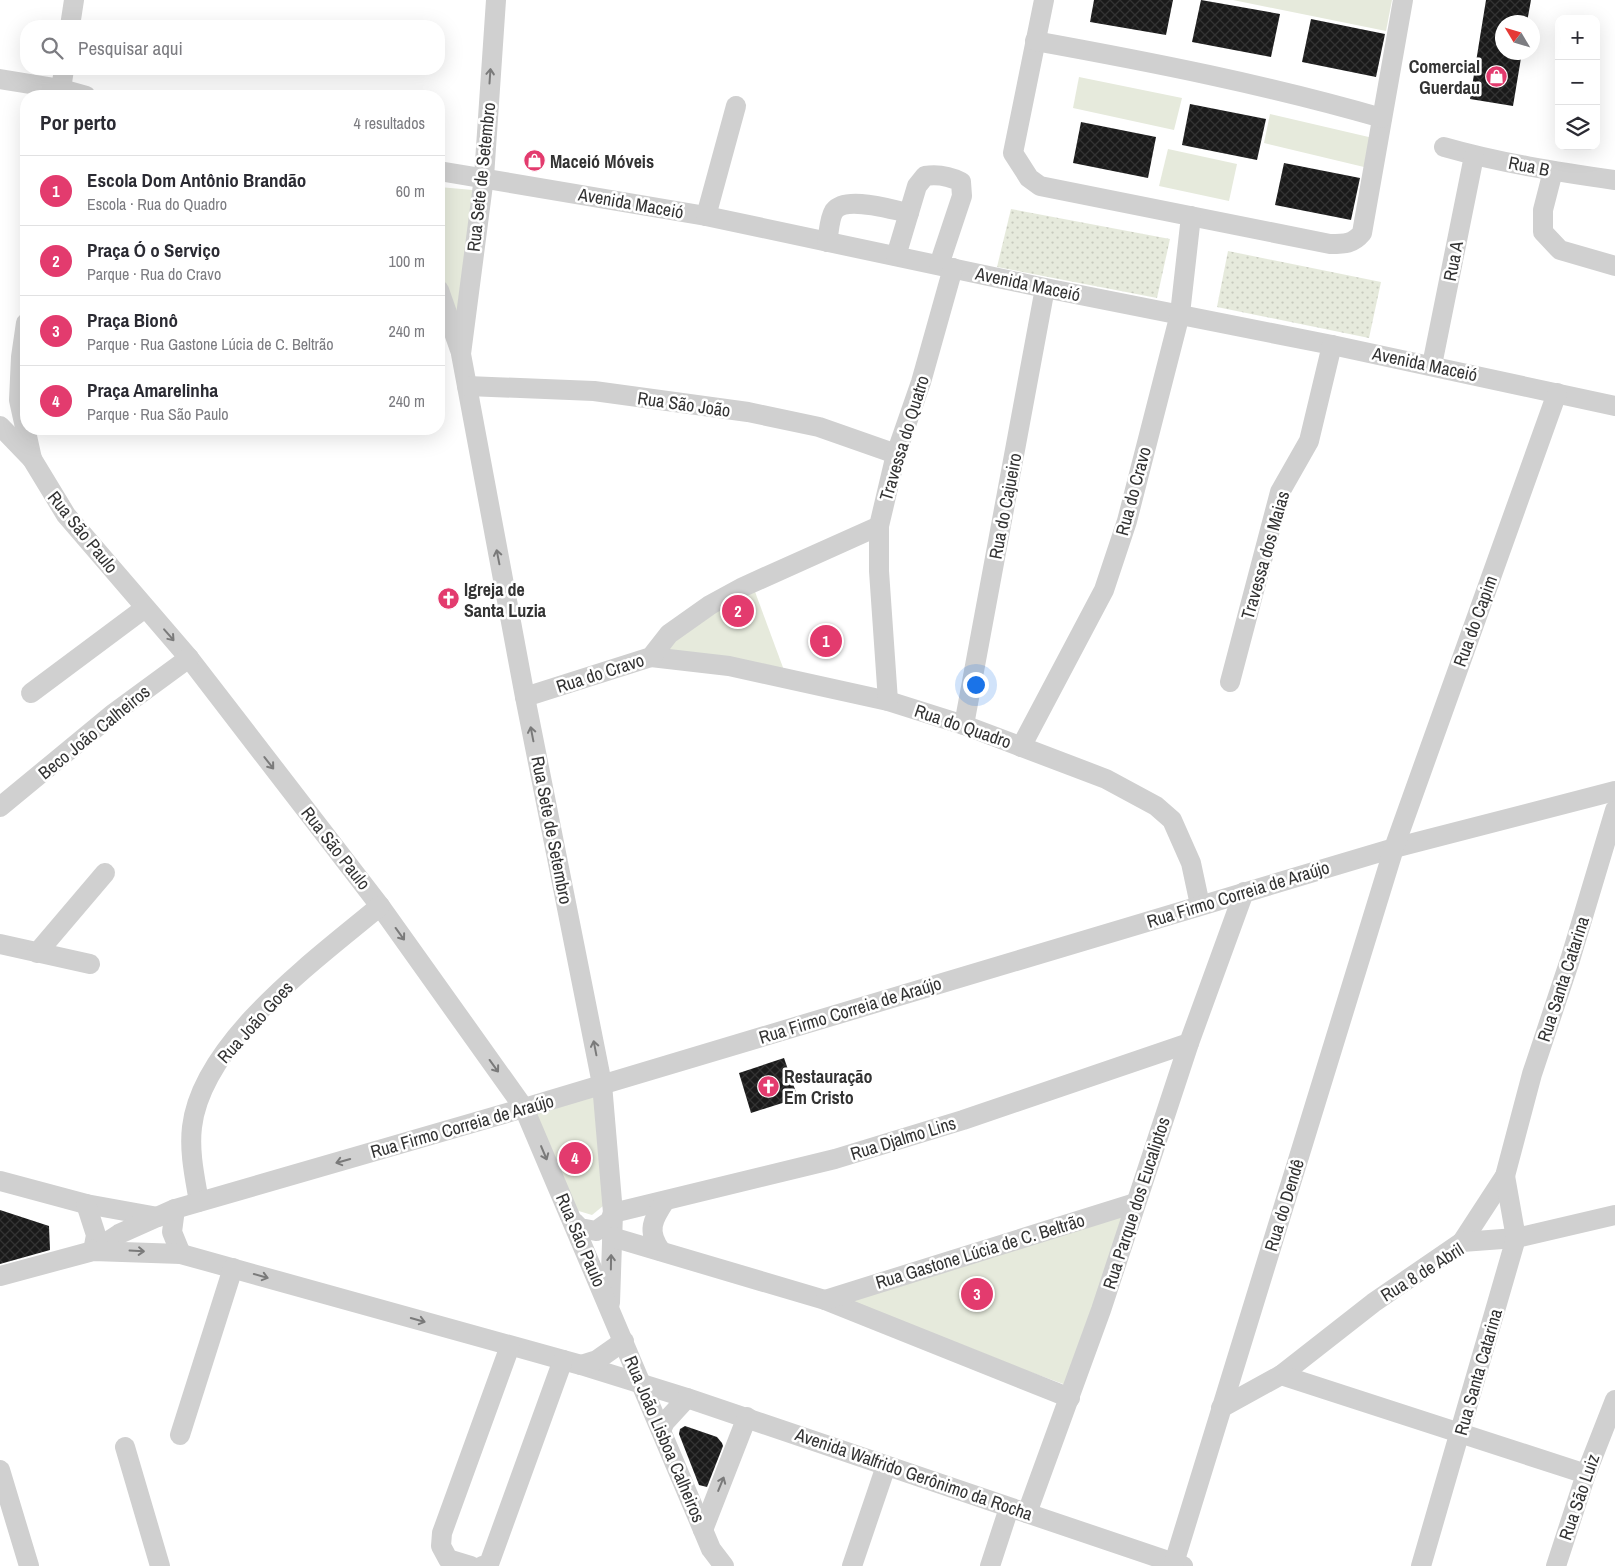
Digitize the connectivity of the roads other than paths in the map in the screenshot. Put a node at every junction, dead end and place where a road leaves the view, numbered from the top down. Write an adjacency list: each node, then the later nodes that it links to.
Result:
1 (74, 0): 5 (street)
2 (496, 0): 17 (street, Rua Sete de Setembro, one-way to 2)
3 (1403, 0): 12 (street)
4 (1039, 4): 6 (street)
5 (71, 20)
6 (1035, 41): 12 (street); 21 (street)
7 (63, 75): 10 (street)
8 (0, 80): 9 (street)
9 (46, 90)
10 (60, 90)
11 (736, 106): 20 (street)
12 (1382, 118): 21 (street)
13 (1444, 147): 14 (street, Rua B)
14 (1474, 156): 15 (street, Rua B); 31 (street, Rua A)
15 (1553, 171): 18 (street, Rua B); 24 (street)
16 (445, 173): 17 (street, Avenida Maceió)
17 (484, 177): 20 (street, Avenida Maceió); 30 (street, Rua Sete de Setembro)
18 (1615, 180)
19 (909, 213): 22 (street); 23 (street); 25 (street, Travessa do Quatro)
20 (706, 216): 22 (street, Avenida Maceió)
21 (1191, 216): 28 (street, Rua do Cravo)
22 (827, 242): 23 (street, Avenida Maceió)
23 (896, 256): 25 (street, Avenida Maceió)
24 (1615, 266)
25 (946, 267): 26 (street, Avenida Maceió); 37 (street, Travessa do Quatro)
26 (1045, 288): 28 (street, Avenida Maceió); 47 (street, Rua do Cajueiro)
27 (445, 307): 30 (street, Rua Sete de Setembro)
28 (1180, 314): 29 (street, Avenida Maceió); 48 (street, Rua do Cravo)
29 (1332, 345): 31 (street, Avenida Maceió); 43 (street, Travessa dos Maias)
30 (461, 354): 32 (street, Rua Sete de Setembro)
31 (1432, 366): 33 (street, Avenida Maceió)
32 (467, 386): 37 (street, Rua São João); 45 (street, Rua Sete de Setembro, one-way to 32)
33 (1556, 394): 34 (street, Avenida Maceió); 52 (street, Rua do Capim)
34 (1615, 406)
35 (0, 426): 38 (street, Rua São Paulo)
36 (27, 435): 38 (street)
37 (896, 454): 39 (street, Travessa do Quatro)
38 (32, 459): 40 (street, Rua São Paulo)
39 (879, 526): 41 (street, Rua do Cravo); 46 (street, Travessa do Quatro)
40 (145, 608): 42 (street, Rua São Paulo, one-way to 42); 44 (street)
41 (651, 657): 45 (street, Rua do Cravo); 46 (street, Rua do Quadro)
42 (188, 658): 50 (street, Beco João Calheiros); 56 (street, Rua São Paulo, one-way to 56)
43 (1230, 682)
44 (31, 693)
45 (525, 697): 61 (street, Rua Sete de Setembro, one-way to 45)
46 (888, 701): 47 (street, Rua do Quadro)
47 (964, 725): 48 (street, Rua do Quadro)
48 (1021, 747): 55 (street, Rua do Quadro)
49 (1615, 791): 52 (street, Rua Firmo Correia de Araújo)
50 (0, 807)
51 (1615, 810): 63 (street, Rua Santa Catarina)
52 (1394, 848): 54 (street, Rua Firmo Correia de Araújo); 91 (street, Rua do Dendê)
53 (105, 873): 58 (street)
54 (1244, 892): 55 (street, Rua Firmo Correia de Araújo); 60 (street, Rua Parque dos Eucaliptos)
55 (1200, 905): 61 (street, Rua Firmo Correia de Araújo)
56 (380, 906): 62 (street, Rua São Paulo, one-way to 62); 66 (street, Rua João Goes)
57 (0, 944): 58 (street)
58 (37, 953): 59 (street)
59 (90, 964)
60 (1189, 1043): 65 (street, Rua Djalmo Lins); 67 (street, Rua Parque dos Eucaliptos)
61 (602, 1084): 62 (street, Rua Firmo Correia de Araújo); 70 (street, Rua Sete de Setembro)
62 (524, 1108): 66 (street, Rua Firmo Correia de Araújo, one-way to 66); 72 (street, Rua São Paulo, one-way to 72)
63 (1505, 1176): 74 (street, Rua Santa Catarina); 75 (street, Rua Santa Catarina)
64 (0, 1181): 68 (street)
65 (665, 1200): 70 (street, Rua Djalmo Lins); 77 (street)
66 (199, 1202): 69 (street, Rua Firmo Correia de Araújo)
67 (1136, 1202): 81 (street, Rua Gastone Lúcia de C. Beltrão); 89 (street, Rua Parque dos Eucaliptos)
68 (86, 1204): 69 (street); 76 (street)
69 (167, 1213): 76 (street, Rua Firmo Correia de Araújo); 78 (street)
70 (612, 1213): 72 (street); 73 (street, Rua Sete de Setembro)
71 (1615, 1215): 74 (street, Rua 8 de Abril)
72 (574, 1222): 82 (street, Rua São Paulo)
73 (612, 1237): 77 (street); 82 (street, Rua Sete de Setembro, one-way to 73)
74 (1516, 1238): 75 (street, Rua 8 de Abril); 94 (street, Rua Santa Catarina)
75 (1462, 1242): 86 (street, Rua 8 de Abril)
76 (93, 1251): 78 (street, Rua Firmo Correia de Araújo, one-way to 78); 80 (street, Rua Firmo Correia de Araújo)
77 (661, 1251): 81 (street)
78 (181, 1254): 79 (street, Rua Firmo Correia de Araújo)
79 (234, 1268): 84 (street, Rua Firmo Correia de Araújo, one-way to 84); 95 (street)
80 (0, 1276)
81 (824, 1300): 89 (street)
82 (610, 1310): 83 (street, Rua João Lisboa Calheiros)
83 (624, 1341): 85 (street); 87 (street, Rua João Lisboa Calheiros)
84 (510, 1346): 85 (street, Rua Firmo Correia de Araújo); 105 (street)
85 (572, 1362): 87 (street, Rua Firmo Correia de Araújo); 106 (street)
86 (1281, 1375): 91 (street, Rua 8 de Abril); 94 (street)
87 (643, 1385): 88 (street, Avenida Walfrido Gerônimo da Rocha); 93 (street, Rua João Lisboa Calheiros)
88 (686, 1398): 92 (street, Avenida Walfrido Gerônimo da Rocha); 93 (street)
89 (1070, 1398): 100 (street, Rua Parque dos Eucaliptos)
90 (1615, 1400): 99 (street, Rua São Luiz)
91 (1221, 1408): 102 (street, Rua do Dendê)
92 (747, 1417): 97 (street, Avenida Walfrido Gerônimo da Rocha); 101 (street, one-way to 92)
93 (661, 1430): 101 (street, Rua João Lisboa Calheiros)
94 (1460, 1435): 99 (street); 110 (street, Rua Santa Catarina)
95 (180, 1436)
96 (125, 1447): 104 (street)
97 (886, 1466): 100 (street, Avenida Walfrido Gerônimo da Rocha); 108 (street)
98 (0, 1470): 103 (street)
99 (1586, 1474): 111 (street, Rua São Luiz)
100 (1018, 1511): 102 (street, Avenida Walfrido Gerônimo da Rocha); 109 (street, Rua Parque dos Eucaliptos)
101 (703, 1530): 107 (street, Rua João Lisboa Calheiros)
102 (1179, 1564)
103 (29, 1566)
104 (160, 1566)
105 (471, 1566)
106 (482, 1566)
107 (724, 1566)
108 (852, 1566)
109 (990, 1566)
110 (1421, 1566)
111 (1556, 1566)

